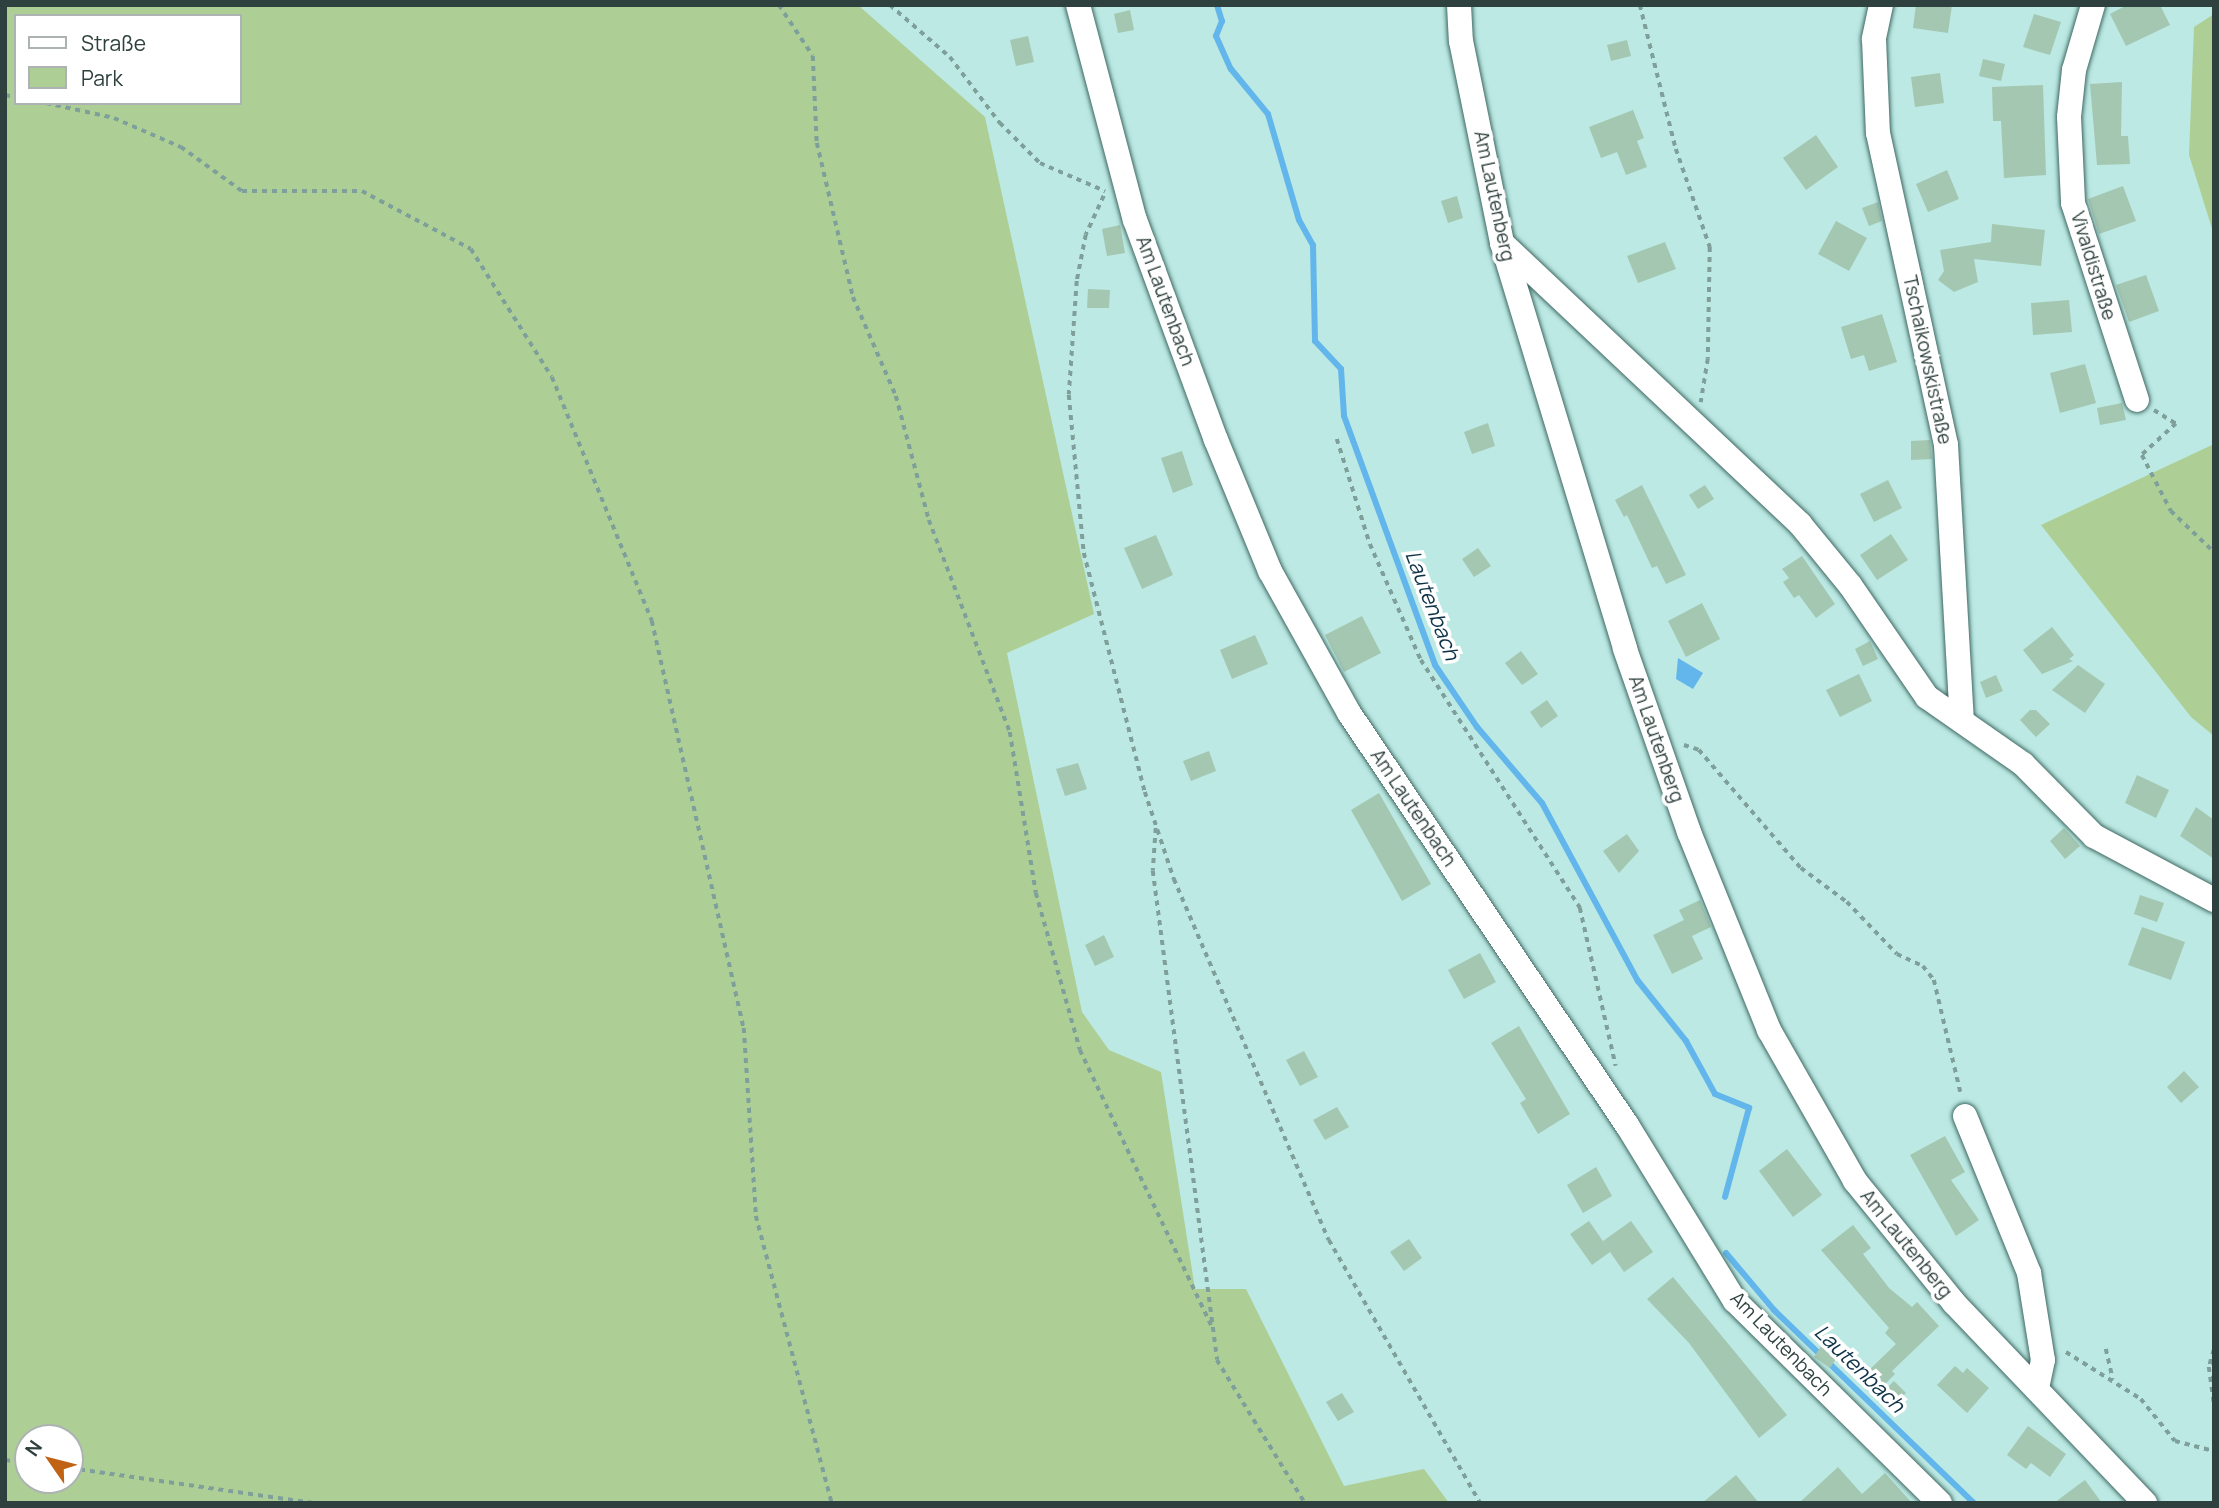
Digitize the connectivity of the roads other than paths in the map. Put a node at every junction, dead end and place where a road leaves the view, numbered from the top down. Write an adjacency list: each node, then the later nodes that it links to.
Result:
1 (1079, 5): 11 (street, Am Lautenbach)
2 (1459, 5): 5 (street, Am Lautenberg)
3 (1881, 5): 7 (street, Tschaikowskistraße)
4 (2093, 5): 6 (street, Vivaldistraße)
5 (1502, 243): 7 (street); 10 (street, Am Lautenberg)
6 (2137, 400)
7 (1962, 719): 8 (street)
8 (2214, 900)
9 (1965, 1116): 10 (street)
10 (2038, 1388): 12 (street, Am Lautenberg)
11 (1940, 1503)
12 (2145, 1503)

